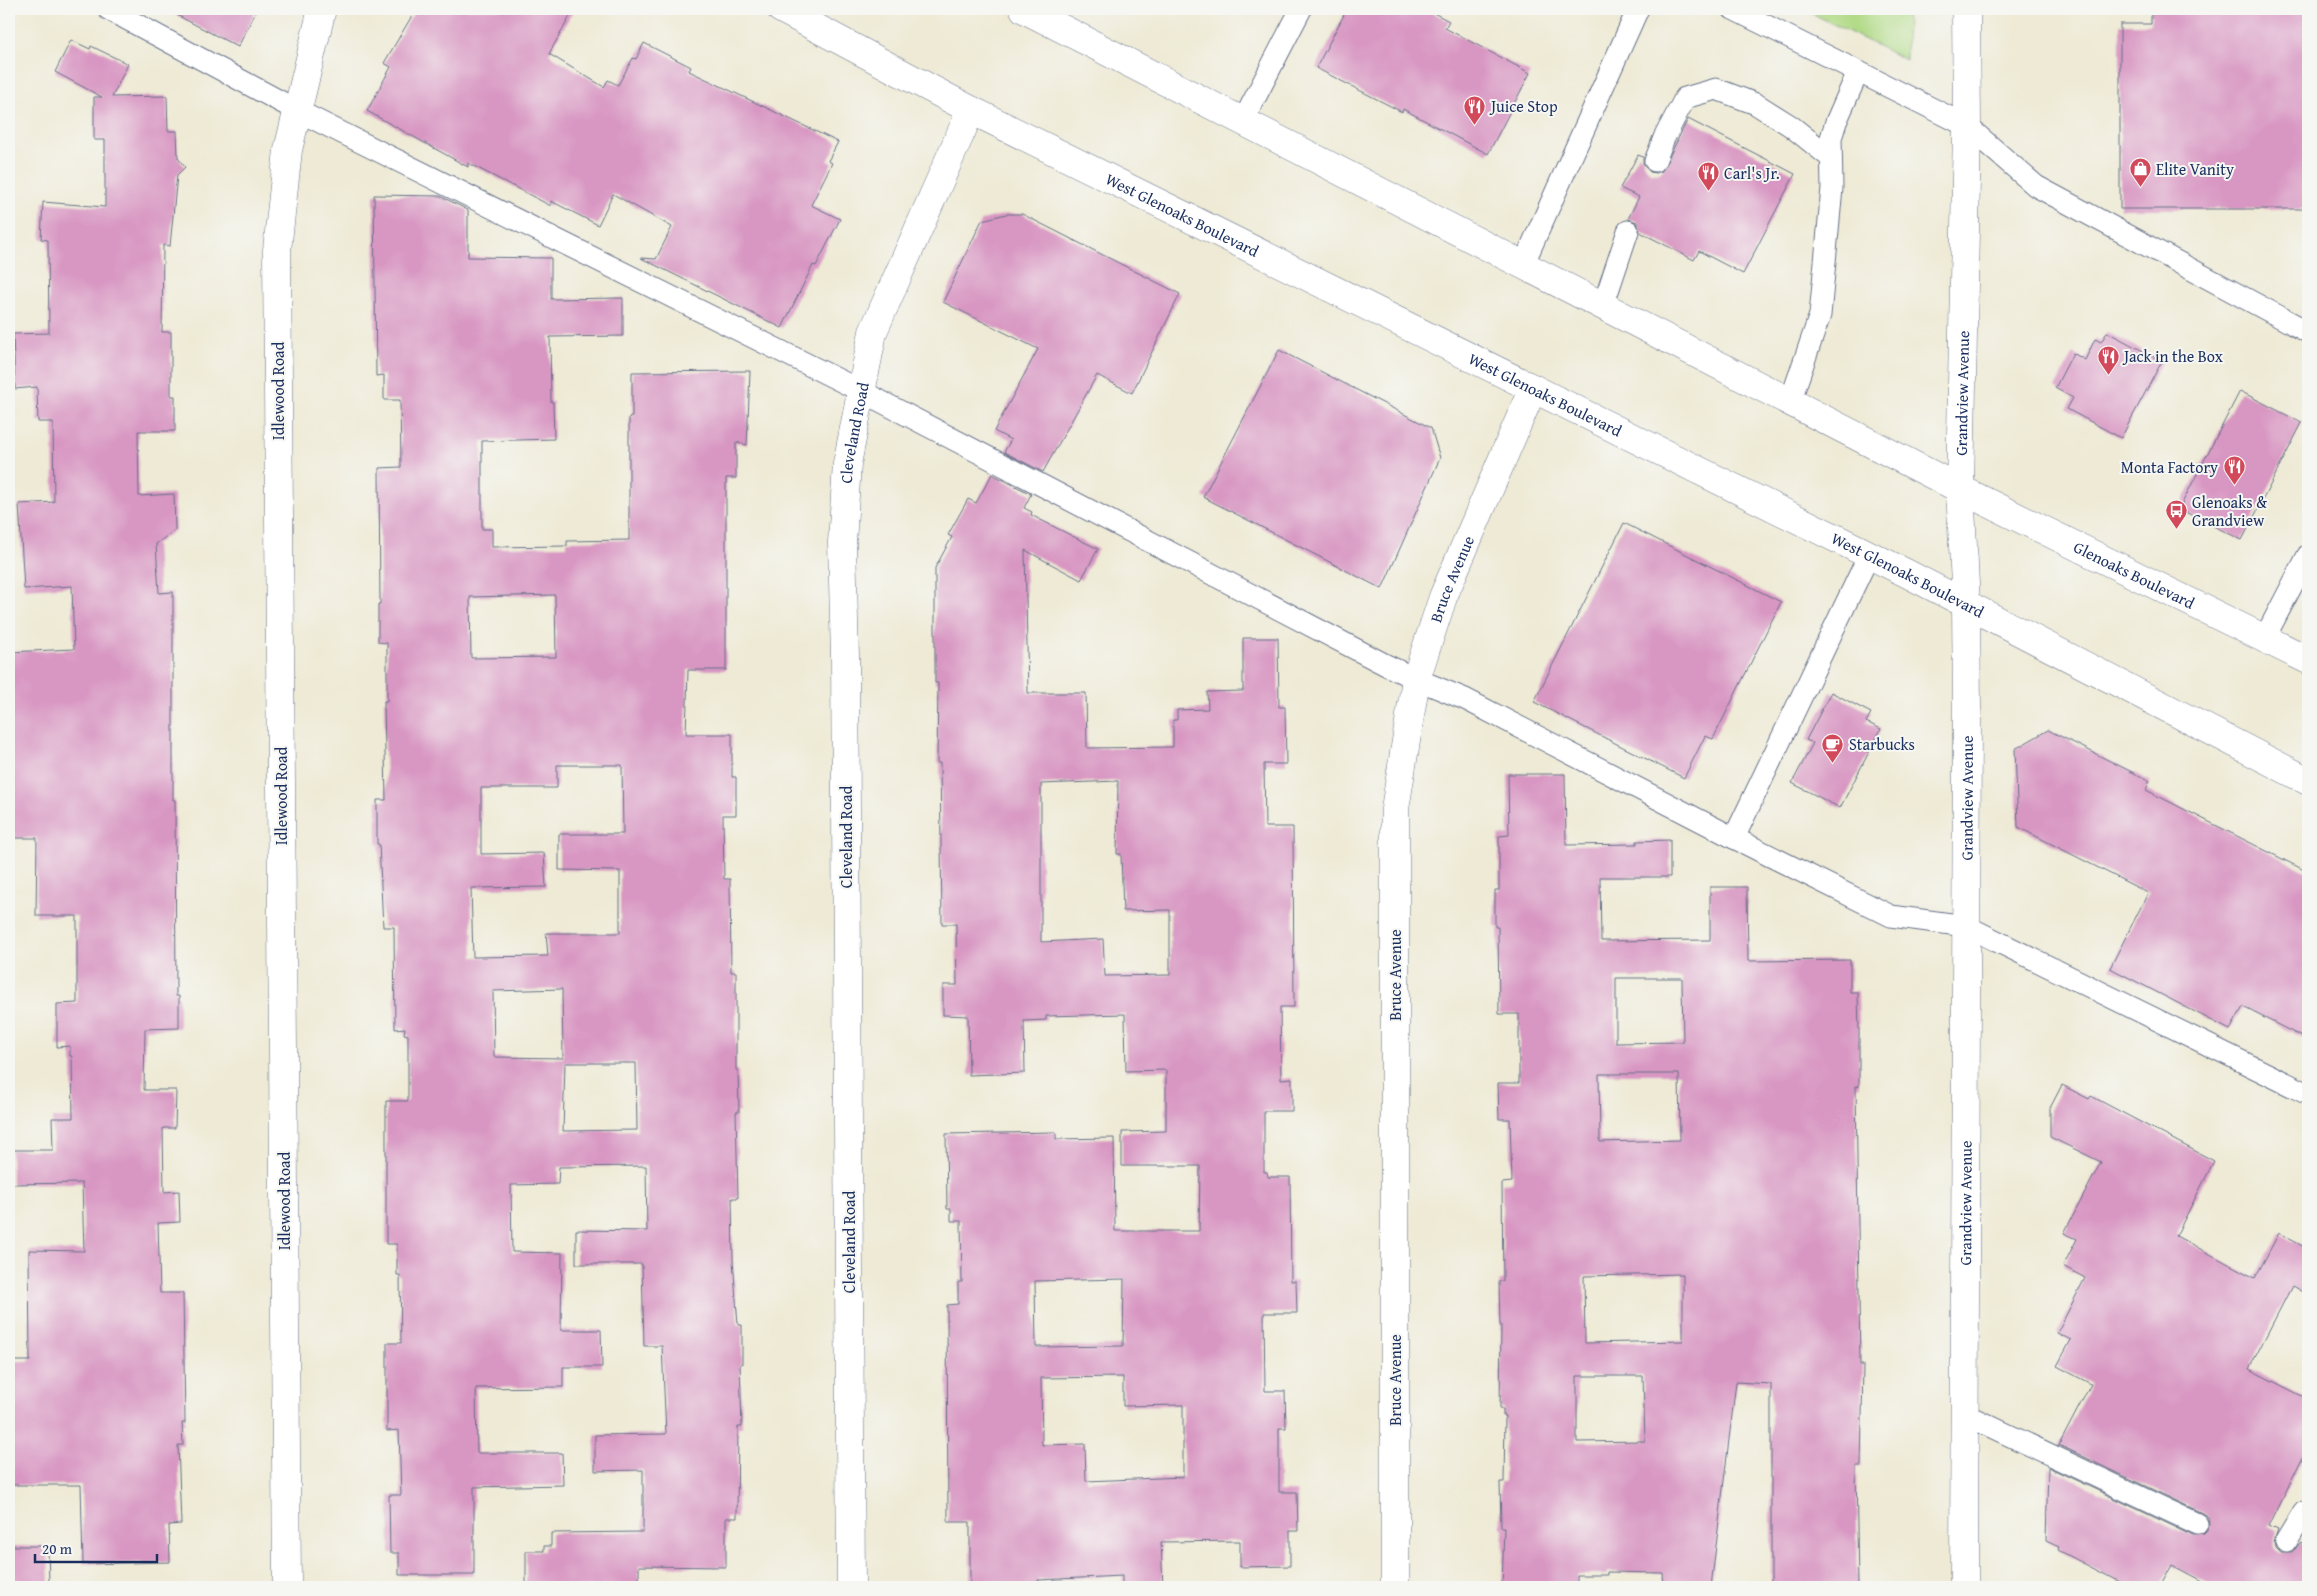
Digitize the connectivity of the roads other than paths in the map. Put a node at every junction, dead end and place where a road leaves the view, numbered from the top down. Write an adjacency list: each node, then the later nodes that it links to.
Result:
1 (108, 9): 11 (lane)
2 (322, 9): 11 (street, Idlewood Road)
3 (782, 9): 10 (street, West Glenoaks Boulevard)
4 (1025, 9): 12 (street)
5 (1301, 9): 12 (lane)
6 (1638, 9): 17 (lane)
7 (1733, 9): 9 (lane)
8 (1966, 9): 13 (street, Grandview Avenue)
9 (1858, 72): 13 (lane); 14 (lane)
10 (971, 110): 20 (street, West Glenoaks Boulevard); 21 (street, Cleveland Road)
11 (298, 111): 21 (lane); 38 (street, Idlewood Road)
12 (1243, 121): 17 (street)
13 (1967, 126): 19 (lane); 23 (street, Grandview Avenue)
14 (1831, 158): 15 (lane); 22 (lane)
15 (1655, 161)
16 (1628, 231): 18 (lane)
17 (1523, 265): 18 (street)
18 (1603, 306): 22 (street)
19 (2308, 332)
20 (1533, 388): 24 (street, West Glenoaks Boulevard); 29 (street, Bruce Avenue)
21 (861, 391): 29 (lane); 39 (street, Cleveland Road)
22 (1790, 402): 23 (street)
23 (1960, 490): 26 (street, Grandview Avenue); 27 (street, Glenoaks Boulevard)
24 (1869, 555): 26 (street, West Glenoaks Boulevard); 31 (lane)
25 (2308, 555): 27 (lane)
26 (1966, 603): 30 (street, West Glenoaks Boulevard); 32 (street, Grandview Avenue)
27 (2264, 639): 28 (street, Glenoaks Boulevard)
28 (2308, 660)
29 (1416, 679): 31 (lane); 40 (street, Bruce Avenue)
30 (2308, 781)
31 (1734, 838): 32 (lane)
32 (1966, 926): 33 (lane); 34 (street, Grandview Avenue)
33 (2308, 1094)
34 (1964, 1414): 36 (lane); 41 (street, Grandview Avenue)
35 (2308, 1514): 37 (lane)
36 (2197, 1524)
37 (2286, 1542)
38 (287, 1587)
39 (851, 1587)
40 (1395, 1587)
41 (1964, 1587)

